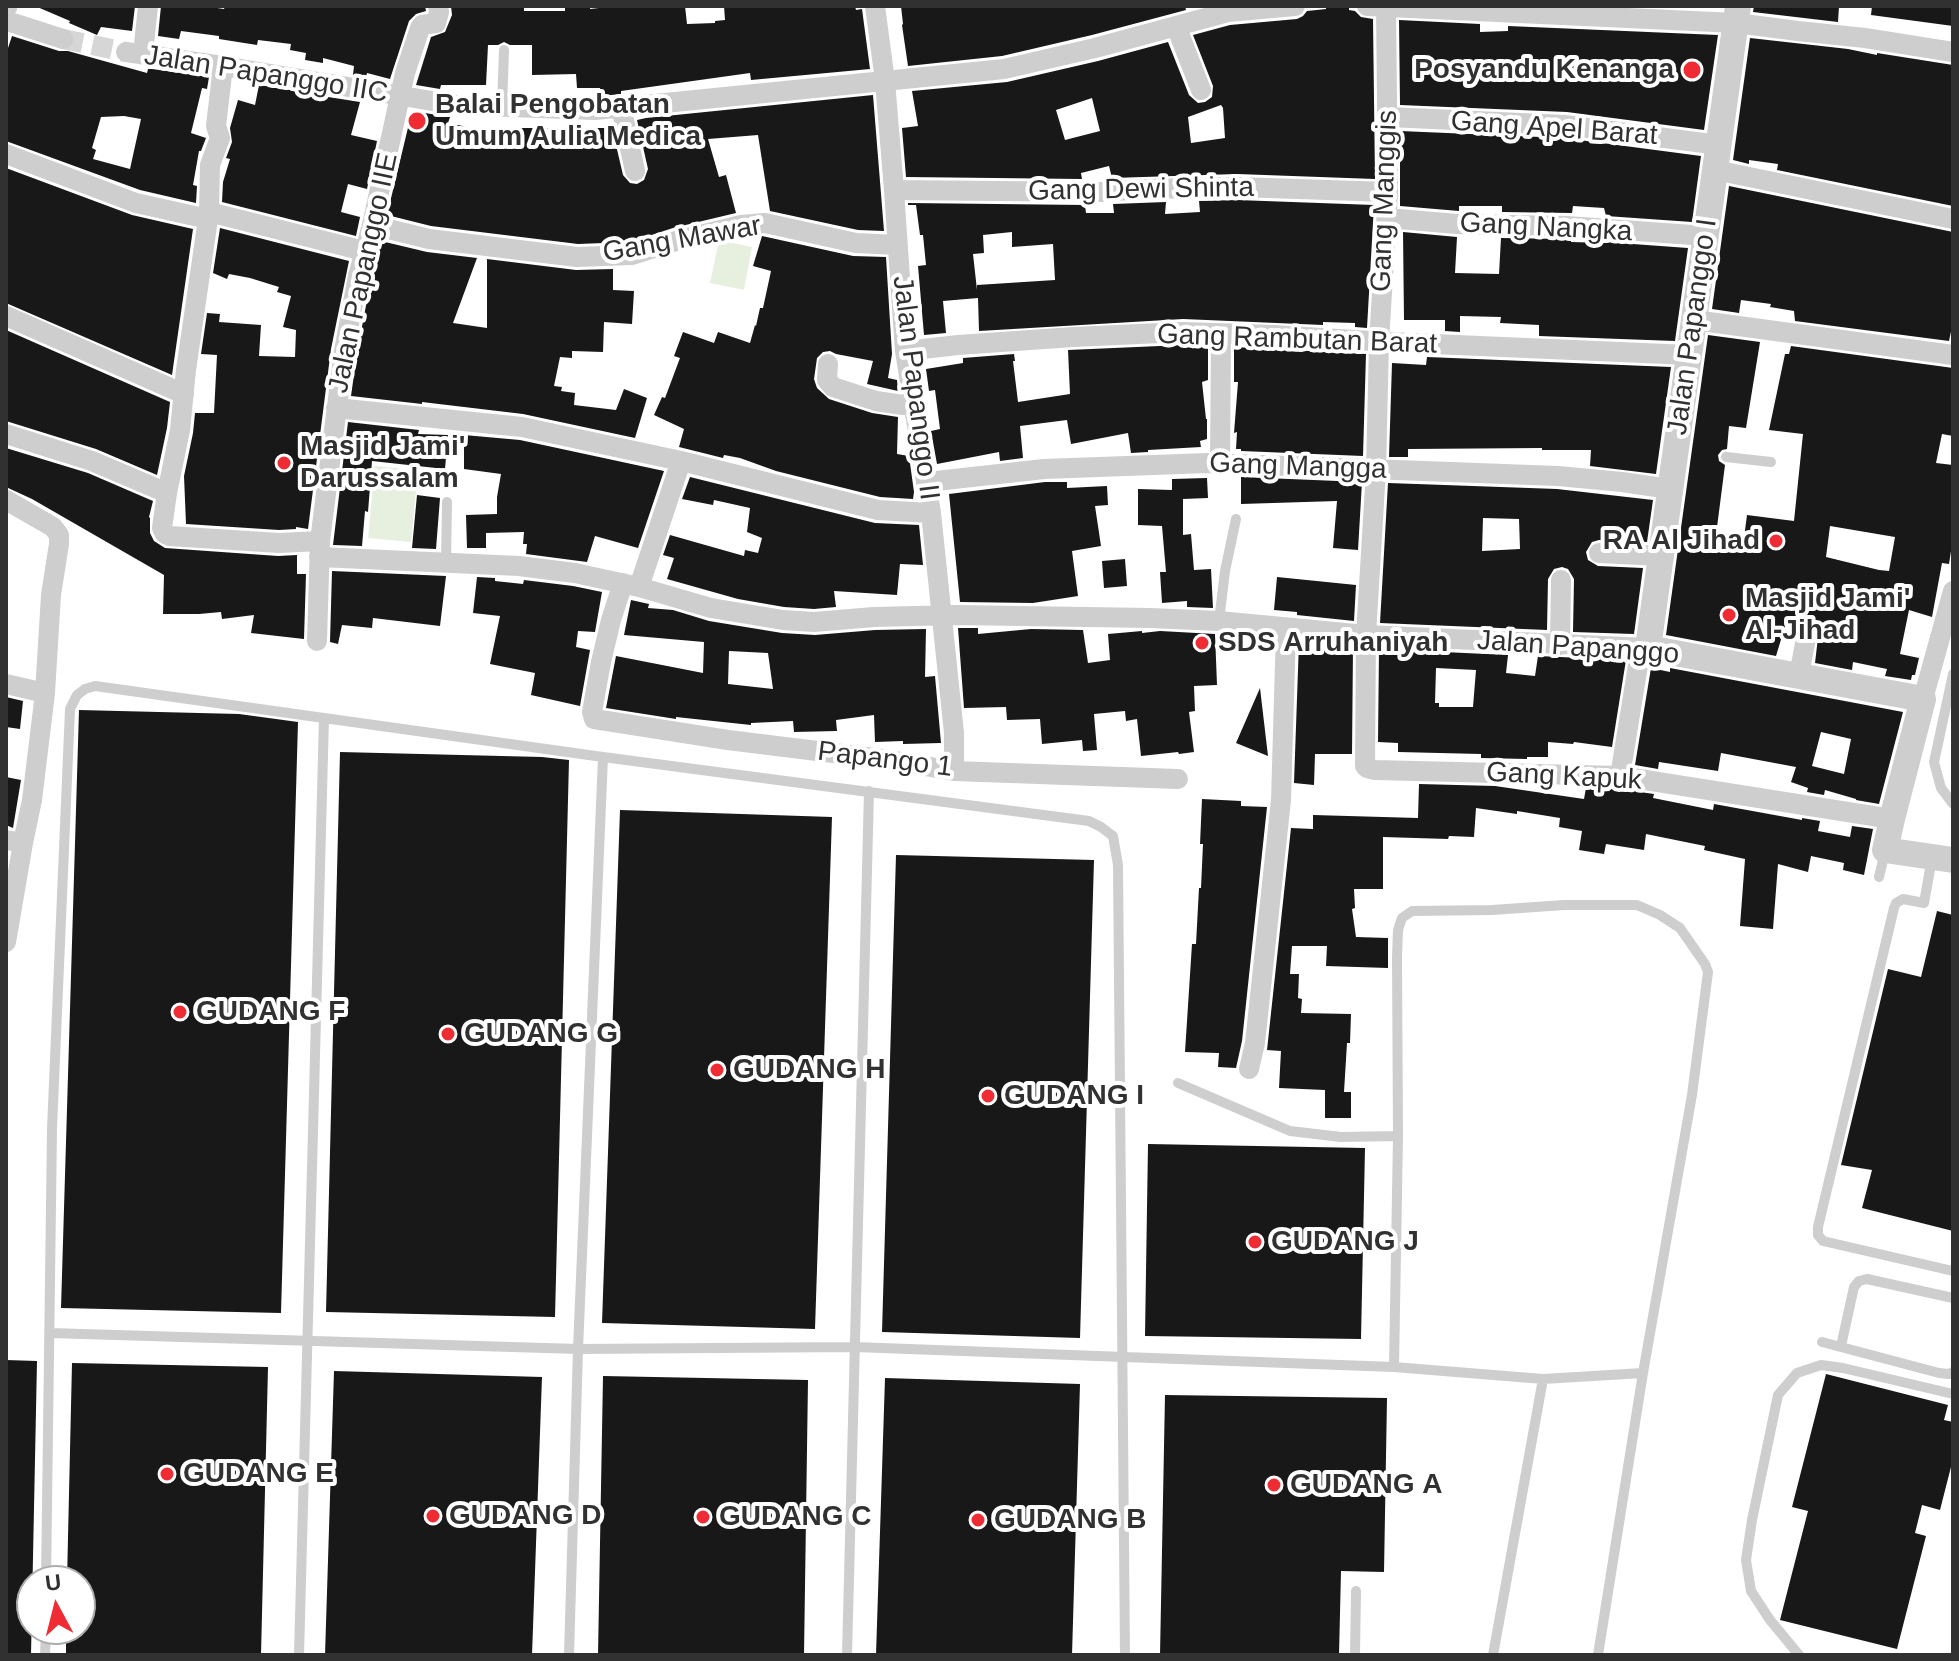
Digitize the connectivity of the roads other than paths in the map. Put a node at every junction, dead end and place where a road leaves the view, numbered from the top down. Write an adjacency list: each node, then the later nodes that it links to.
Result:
1 (148, 6): 13 (street, Jalan Papanggo IIC)
2 (438, 6): 16 (street, Jalan Papanggo IIE)
3 (875, 6): 14 (street, Jalan Papanggo II)
4 (1295, 6): 9 (street, Jalan Papanggo IIC)
5 (1367, 6): 6 (street)
6 (1386, 7): 8 (street); 19 (street, Gang Manggis)
7 (9, 13): 10 (street)
8 (1737, 14): 12 (street); 21 (street, Jalan Papanggo I)
9 (1176, 26): 14 (street, Jalan Papanggo IIC); 15 (street)
10 (63, 39)
11 (504, 50): 18 (lane)
12 (1953, 52)
13 (223, 66): 16 (street, Jalan Papanggo IIC); 25 (street)
14 (885, 81): 17 (street, Jalan Papanggo IIC); 23 (street, Jalan Papanggo II)
15 (1201, 90)
16 (401, 97): 18 (street, Jalan Papanggo IIC); 28 (street, Jalan Papanggo IIE)
17 (621, 107): 18 (street, Jalan Papanggo IIC); 22 (street)
18 (502, 108)
19 (1388, 117): 21 (street, Gang Apel Barat); 24 (street, Gang Manggis)
20 (6, 154): 25 (street)
21 (1717, 157): 27 (street, Gang Apel Barat); 29 (street, Jalan Papanggo I)
22 (635, 171)
23 (894, 190): 24 (street, Gang Dewi Shinta); 30 (street, Jalan Papanggo II)
24 (1388, 192): 26 (street, Gang Manggis)
25 (209, 215): 31 (street); 40 (street)
26 (1387, 218): 29 (street, Gang Nangka); 35 (street, Gang Manggis)
27 (1953, 219)
28 (372, 225): 30 (street, Gang Mawar); 31 (street, Jalan Papanggo IIE)
29 (1706, 236): 33 (street, Jalan Papanggo I)
30 (897, 245): 36 (street, Jalan Papanggo II)
31 (364, 251): 42 (street, Jalan Papanggo IIE)
32 (6, 316): 40 (street)
33 (1694, 320): 37 (street, Jalan Papanggo I); 38 (street)
34 (1221, 334): 35 (street, Gang Rambutan Barat); 36 (street, Gang Rambutan Barat); 47 (street)
35 (1379, 342): 37 (street, Gang Rambutan Barat); 48 (street, Gang Manggis)
36 (905, 351): 41 (street, Jalan Papanggo II)
37 (1689, 355): 50 (street, Jalan Papanggo I)
38 (1953, 355)
39 (828, 364): 41 (street)
40 (184, 394): 51 (street)
41 (913, 404): 49 (street, Jalan Papanggo II)
42 (336, 408): 45 (street); 56 (street, Jalan Papanggo IIE)
43 (6, 434): 51 (street)
44 (1726, 457): 46 (lane)
45 (681, 461): 54 (street); 61 (street)
46 (1771, 462)
47 (1220, 463): 48 (street, Gang Mangga); 49 (street, Gang Mangga)
48 (1376, 470): 50 (street, Gang Mangga); 67 (street, Gang Manggis)
49 (927, 482): 54 (street, Jalan Papanggo II)
50 (1670, 489): 58 (street, Jalan Papanggo I)
51 (167, 493): 56 (street, Jalan Papanggo)
52 (6, 500): 74 (street)
53 (447, 502): 59 (lane)
54 (931, 513): 63 (street, Jalan Papanggo II)
55 (1236, 519): 64 (lane)
56 (320, 549): 59 (street, Jalan Papanggo); 68 (street, Jalan Papanggo IIE)
57 (1599, 553): 58 (street)
58 (1661, 556): 70 (street, Jalan Papanggo I)
59 (446, 563): 61 (street, Jalan Papanggo)
60 (1561, 580): 69 (street)
61 (631, 585): 63 (street, Jalan Papanggo); 78 (street, Papango 1)
62 (1953, 591): 75 (street)
63 (942, 616): 64 (street, Jalan Papanggo); 78 (street, Jalan Papanggo II)
64 (1219, 621): 65 (street, Jalan Papanggo)
65 (1286, 629): 67 (street, Jalan Papanggo); 89 (street)
66 (1807, 633): 72 (street)
67 (1366, 635): 69 (street, Jalan Papanggo); 79 (street, Gang Kapuk)
68 (317, 641)
69 (1560, 645): 70 (street, Jalan Papanggo)
70 (1644, 647): 72 (street, Jalan Papanggo); 79 (street)
71 (1953, 674): 82 (lane)
72 (1799, 675): 75 (street, Jalan Papanggo)
73 (6, 684): 74 (street)
74 (45, 693): 84 (street)
75 (1923, 699): 83 (street)
76 (324, 718): 77 (lane); 94 (lane); 95 (lane)
77 (603, 757): 81 (lane); 99 (lane)
78 (954, 771): 80 (street, Papango 1)
79 (1620, 776): 83 (street, Gang Kapuk)
80 (1178, 779)
81 (869, 791): 98 (lane); 100 (lane)
82 (1953, 804)
83 (1892, 819): 85 (street)
84 (15, 841): 88 (street)
85 (1885, 850): 86 (street); 87 (lane)
86 (1942, 858): 92 (lane)
87 (1879, 877)
88 (6, 942)
89 (1249, 1069)
90 (1178, 1083): 91 (lane)
91 (1398, 1136): 101 (lane); 103 (lane)
92 (1953, 1271)
93 (1953, 1298): 97 (lane)
94 (50, 1333): 95 (lane); 106 (lane)
95 (306, 1340): 99 (lane); 108 (lane)
96 (1822, 1342): 97 (lane)
97 (1841, 1346): 102 (lane)
98 (855, 1347): 99 (lane); 100 (lane); 110 (lane)
99 (578, 1349): 109 (lane)
100 (1123, 1358): 101 (lane); 111 (lane)
101 (1394, 1367): 104 (lane)
102 (1953, 1372)
103 (1643, 1373): 104 (lane); 114 (lane)
104 (1543, 1379): 113 (lane)
105 (1953, 1394): 115 (lane)
106 (46, 1565)
107 (1356, 1591): 112 (lane)
108 (299, 1655)
109 (569, 1655)
110 (847, 1655)
111 (1125, 1655)
112 (1355, 1655)
113 (1493, 1655)
114 (1598, 1655)
115 (1799, 1655)

